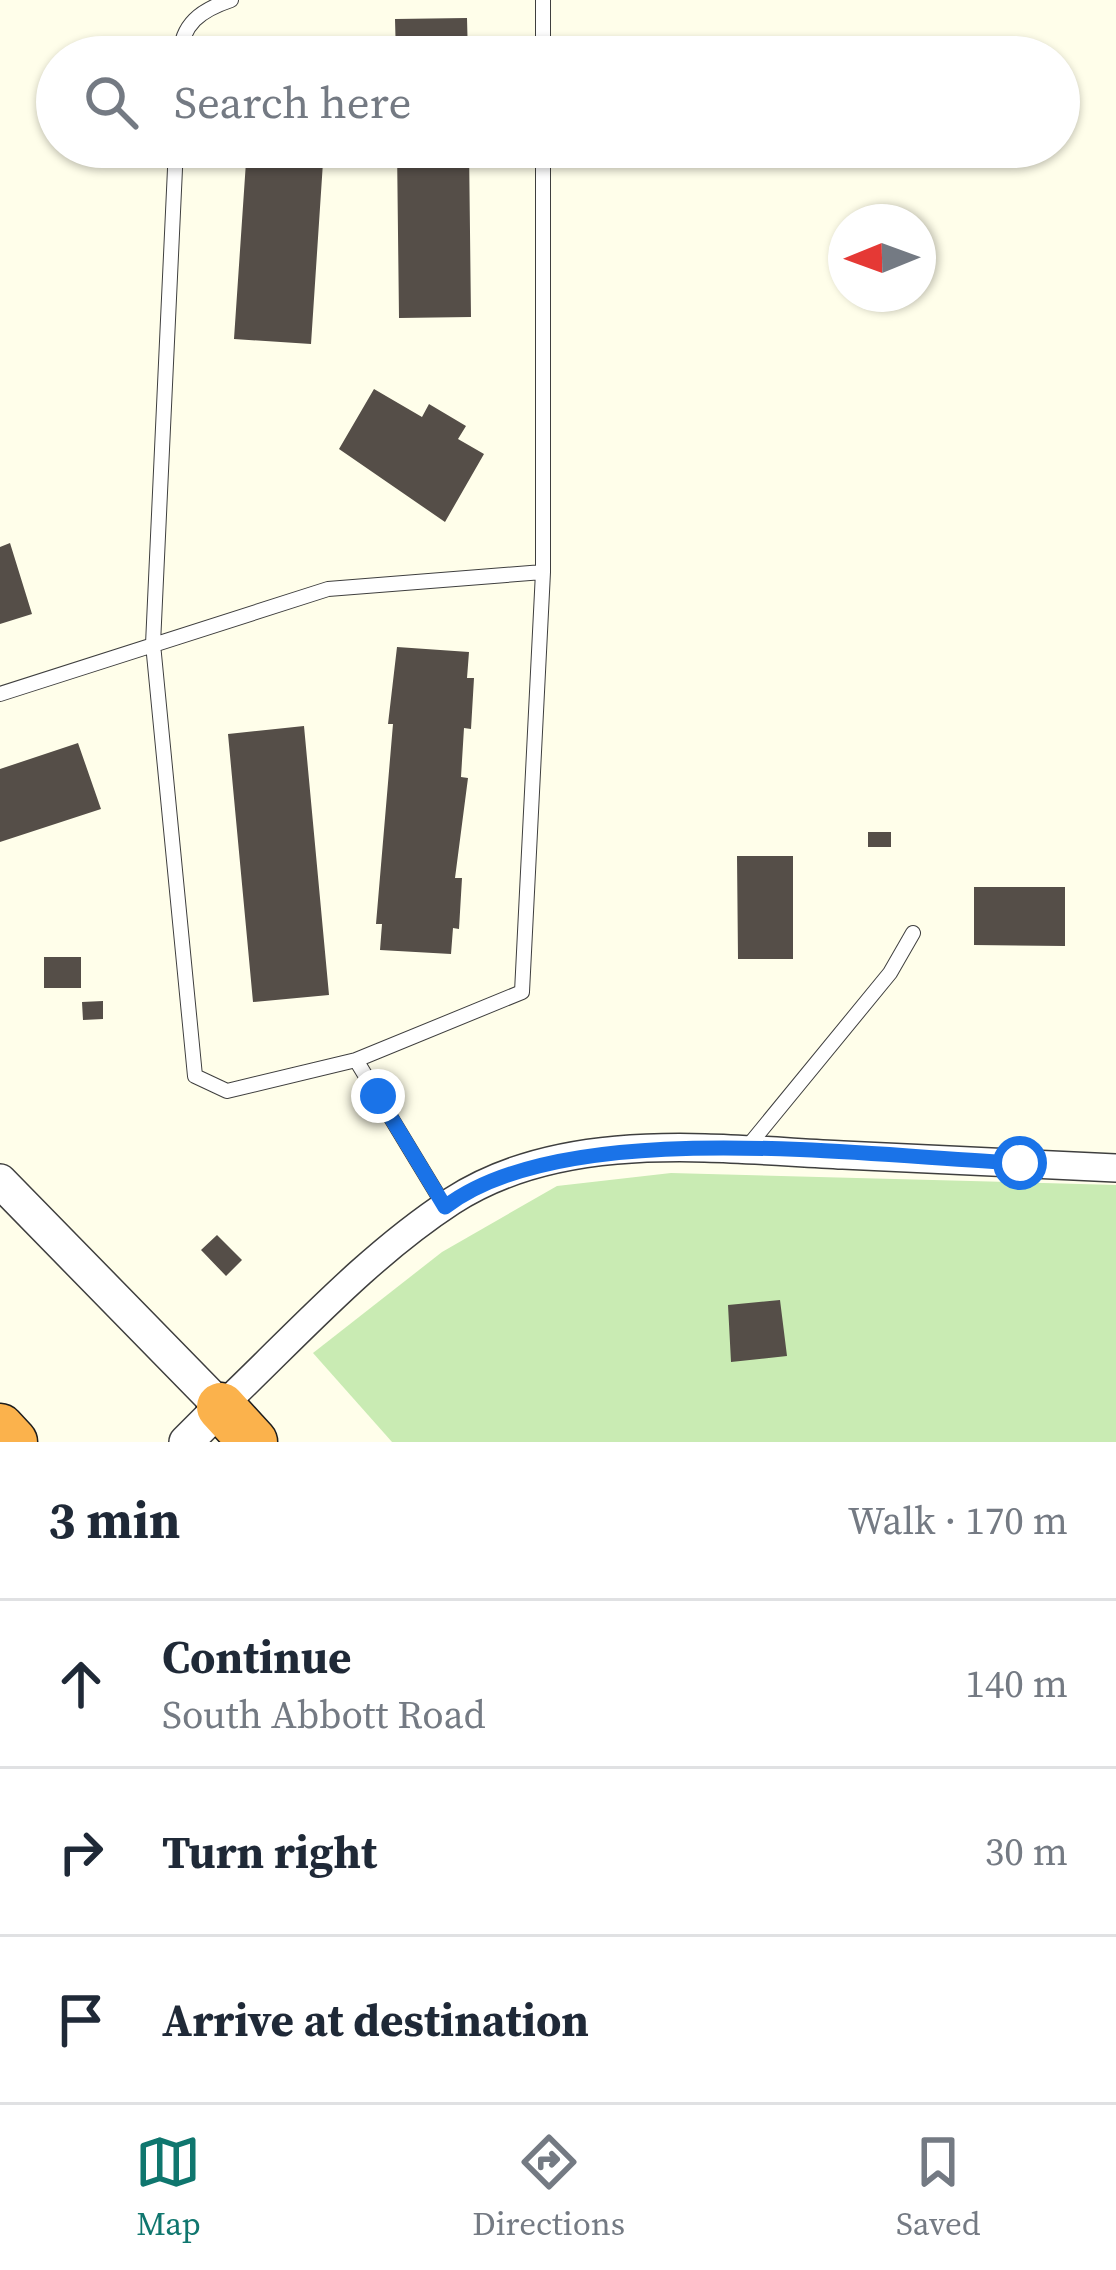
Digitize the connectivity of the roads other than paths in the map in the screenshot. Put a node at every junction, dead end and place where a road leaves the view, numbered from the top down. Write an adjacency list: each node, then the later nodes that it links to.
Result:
1 (231, 0): 3 (lane)
2 (543, 0): 4 (lane)
3 (181, 36)
4 (543, 36)
5 (175, 168): 8 (lane)
6 (543, 168): 7 (lane)
7 (543, 572): 8 (lane); 11 (lane)
8 (153, 644): 9 (lane); 11 (lane)
9 (0, 694)
10 (914, 933): 12 (lane)
11 (356, 1060): 15 (lane)
12 (745, 1150): 13 (street); 15 (street)
13 (1116, 1168)
14 (0, 1180): 16 (street)
15 (445, 1207): 16 (street)
16 (237, 1425): 17 (street)
17 (186, 1442)

